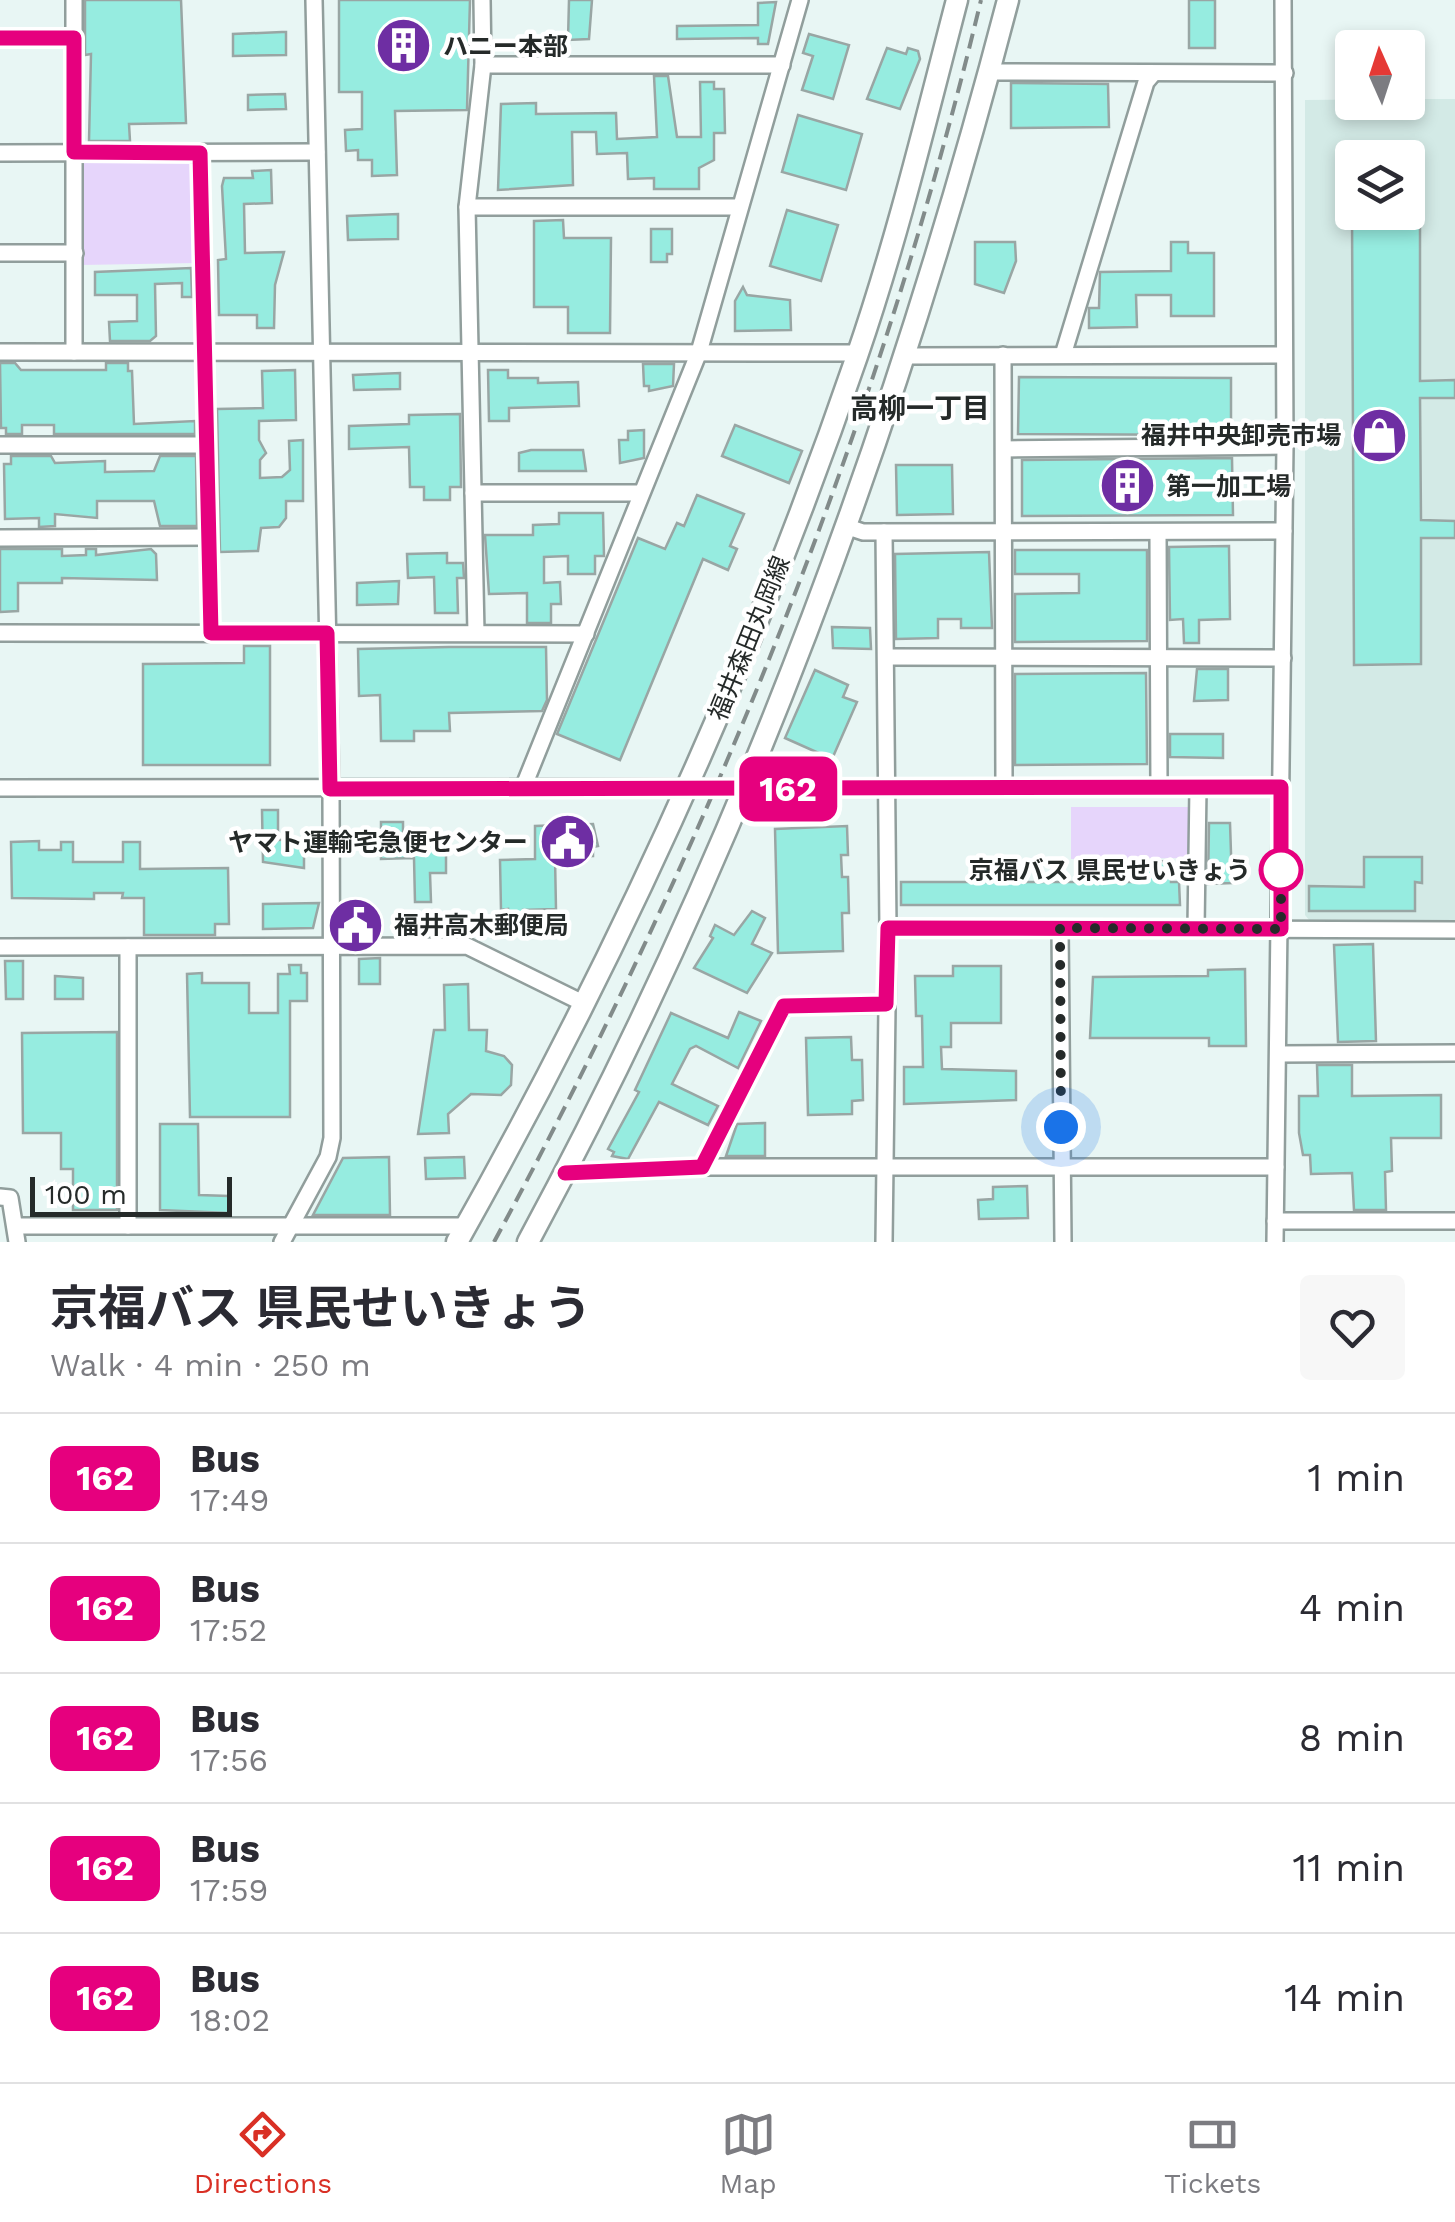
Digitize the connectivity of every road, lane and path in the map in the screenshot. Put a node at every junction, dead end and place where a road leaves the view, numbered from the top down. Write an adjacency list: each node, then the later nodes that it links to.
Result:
1 (74, 0): 9 (street)
2 (314, 0): 17 (street)
3 (482, 0): 10 (street)
4 (800, 0): 11 (street)
5 (957, 0): 29 (main road, 福井森田丸岡線)
6 (1008, 0): 12 (main road, 福井森田丸岡線)
7 (1283, 0): 13 (street)
8 (0, 38): 9 (street)
9 (74, 38): 16 (street)
10 (482, 65): 11 (street); 19 (street)
11 (782, 65): 20 (street)
12 (990, 72): 14 (street); 33 (main road, 福井森田丸岡線)
13 (1284, 73): 14 (street); 32 (street)
14 (1152, 75): 31 (street)
15 (0, 152): 16 (street)
16 (74, 152): 18 (street); 21 (street)
17 (317, 152): 18 (street); 26 (street)
18 (200, 153): 25 (street)
19 (467, 207): 20 (street); 27 (street)
20 (740, 207): 28 (street)
21 (74, 253): 22 (street); 24 (street)
22 (0, 254)
23 (0, 352): 24 (street)
24 (74, 352): 25 (street)
25 (205, 352): 26 (street); 34 (street)
26 (322, 352): 27 (street); 49 (street)
27 (470, 352): 28 (street); 38 (street)
28 (699, 352): 29 (street); 39 (street)
29 (858, 353): 64 (main road, 福井森田丸岡線)
30 (1003, 354): 31 (street); 33 (street); 37 (street)
31 (1062, 354): 32 (street)
32 (1284, 355): 36 (street)
33 (906, 356): 40 (main road, 福井森田丸岡線)
34 (207, 444): 35 (street); 45 (street)
35 (0, 445)
36 (1285, 446): 37 (street); 41 (street)
37 (1004, 449): 43 (street)
38 (472, 493): 39 (street); 50 (street)
39 (641, 493): 51 (street)
40 (848, 528): 42 (street); 65 (main road, 福井森田丸岡線)
41 (1284, 530): 44 (street); 55 (street)
42 (884, 532): 43 (street); 52 (street)
43 (1004, 532): 44 (street); 53 (street)
44 (1158, 532): 54 (street)
45 (209, 537): 46 (street); 48 (street)
46 (0, 538)
47 (0, 633): 48 (street)
48 (211, 633): 49 (street)
49 (327, 633): 50 (street); 63 (street)
50 (476, 633): 51 (street)
51 (586, 634): 59 (street)
52 (886, 657): 53 (street); 60 (street)
53 (1004, 657): 54 (street); 61 (street)
54 (1158, 657): 55 (street); 62 (street)
55 (1284, 658): 57 (street)
56 (1198, 787): 57 (street); 62 (street); 68 (street)
57 (1281, 787): 69 (street)
58 (0, 788): 63 (street)
59 (523, 788): 63 (street); 64 (street)
60 (886, 788): 61 (street); 65 (street); 66 (street)
61 (1004, 788): 62 (street)
62 (1159, 788)
63 (330, 789): 73 (street)
64 (687, 789): 65 (street); 74 (main road, 福井森田丸岡線)
65 (740, 790): 82 (main road, 福井森田丸岡線)
66 (888, 928): 67 (street); 75 (street)
67 (1060, 928): 68 (street); 79 (street)
68 (1196, 928): 69 (street)
69 (1281, 929): 70 (street); 77 (street)
70 (1455, 930)
71 (0, 947): 72 (street)
72 (128, 947): 73 (street); 86 (street)
73 (331, 947): 74 (street); 88 (street)
74 (583, 1003): 89 (main road, 福井森田丸岡線)
75 (886, 1004): 78 (street); 80 (street)
76 (1455, 1053): 77 (street)
77 (1278, 1054): 81 (street)
78 (884, 1166): 79 (street); 80 (street); 91 (street)
79 (1062, 1166): 81 (street); 92 (street)
80 (702, 1167): 82 (street)
81 (1276, 1167): 84 (street)
82 (565, 1173): 90 (main road, 福井森田丸岡線)
83 (0, 1197): 87 (street)
84 (1276, 1221): 85 (street); 93 (street)
85 (1455, 1221)
86 (128, 1226): 87 (street); 88 (street)
87 (17, 1234)
88 (286, 1234): 89 (street)
89 (462, 1234)
90 (528, 1242)
91 (884, 1242)
92 (1062, 1242)
93 (1275, 1242)

